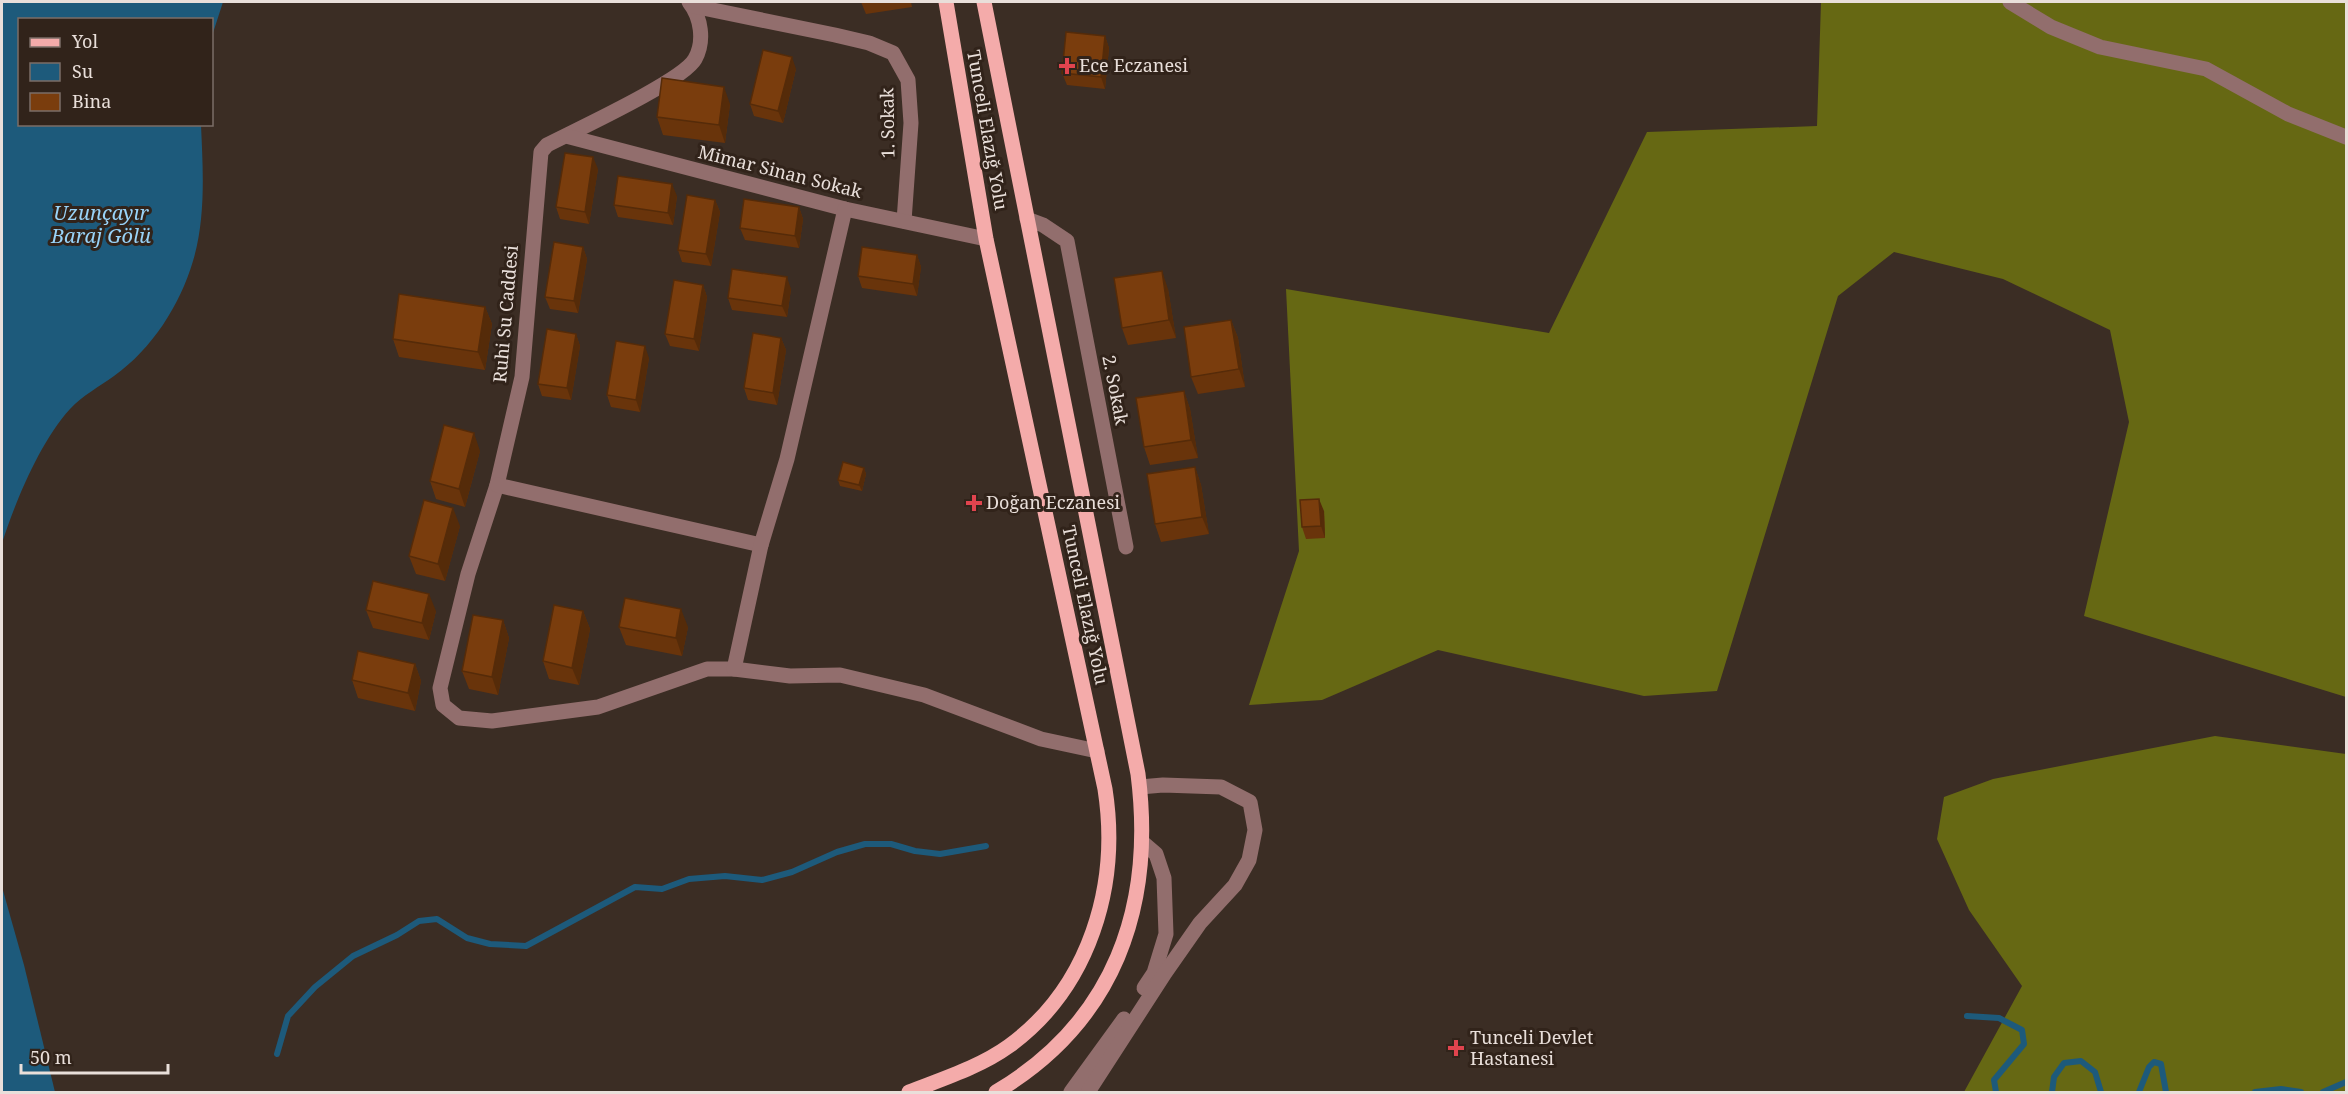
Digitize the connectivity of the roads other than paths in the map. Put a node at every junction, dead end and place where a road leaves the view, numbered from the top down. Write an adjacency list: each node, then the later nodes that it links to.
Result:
1 (946, 2): 10 (main road, Tunceli Elazığ Yolu)
2 (984, 2): 8 (main road, Tunceli Elazığ Yolu)
3 (2010, 2): 6 (street)
4 (691, 4): 5 (street, Ruhi Su Caddesi); 9 (street, 1. Sokak)
5 (566, 136): 7 (street, Mimar Sinan Sokak); 11 (street, Ruhi Su Caddesi)
6 (2346, 137)
7 (845, 209): 9 (street, Mimar Sinan Sokak); 12 (street)
8 (1027, 219): 13 (street, 2. Sokak); 16 (main road, Tunceli Elazığ Yolu)
9 (904, 221): 10 (street, Mimar Sinan Sokak)
10 (986, 239): 15 (main road, Tunceli Elazığ Yolu)
11 (497, 485): 12 (street); 14 (street, Ruhi Su Caddesi)
12 (761, 545): 14 (street)
13 (1126, 547)
14 (734, 669): 15 (street, Ruhi Su Caddesi)
15 (1097, 751): 18 (main road, Tunceli Elazığ Yolu)
16 (1140, 787): 17 (main road, Tunceli Elazığ Yolu); 21 (street)
17 (1142, 842): 19 (main road, Tunceli Elazığ Yolu); 20 (street)
18 (909, 1092)
19 (996, 1092)
20 (1071, 1092)
21 (1088, 1092)

